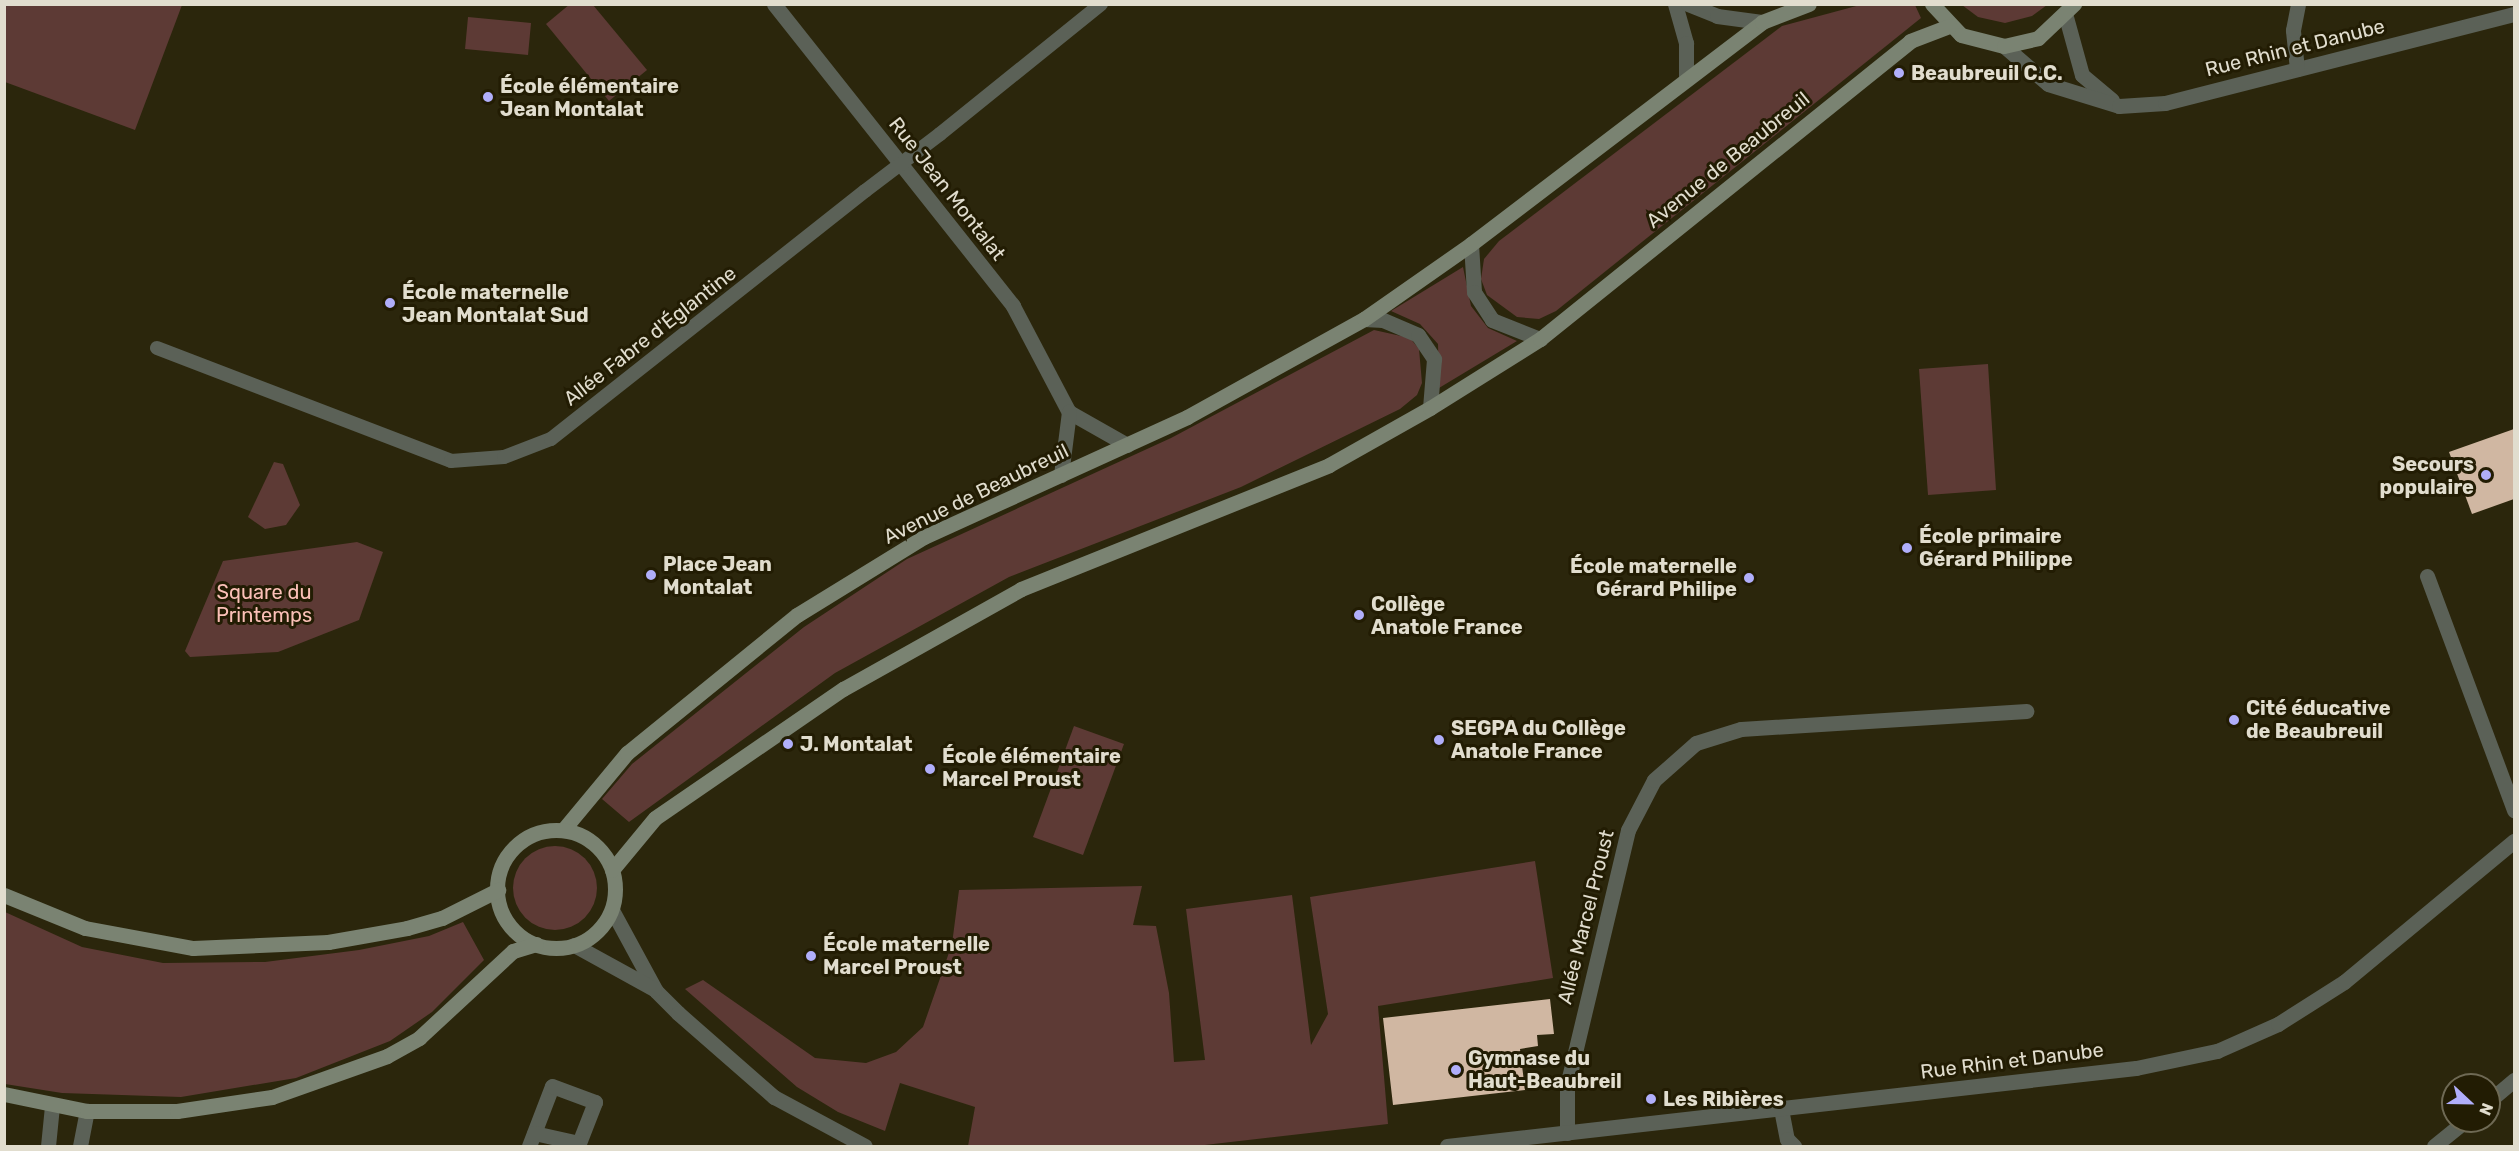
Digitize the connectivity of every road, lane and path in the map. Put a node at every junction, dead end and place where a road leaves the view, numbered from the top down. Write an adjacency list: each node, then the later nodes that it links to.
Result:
1 (774, 4): 21 (street, Rue Jean Montalat)
2 (1101, 4): 19 (street, Allée Fabre d'Églantine, bridge)
3 (1675, 4): 14 (street)
4 (1688, 4): 10 (street)
5 (1809, 4): 10 (main road, Avenue de Beaubreuil)
6 (1932, 4): 11 (main road)
7 (2298, 4): 13 (street)
8 (2070, 11): 12 (main road); 15 (street)
9 (2514, 14): 13 (street, Rue Rhin et Danube)
10 (1762, 22): 14 (main road, Avenue de Beaubreuil)
11 (1949, 26): 12 (main road); 18 (main road, Avenue de Beaubreuil)
12 (2004, 46): 15 (street, Rue Rhin et Danube)
13 (2297, 69): 15 (street, Rue Rhin et Danube)
14 (1686, 79): 16 (main road, Avenue de Beaubreuil)
15 (2119, 106)
16 (1471, 244): 17 (main road, Avenue de Beaubreuil); 18 (street)
17 (1364, 319): 20 (street); 22 (main road, Avenue de Beaubreuil)
18 (1540, 339): 20 (main road, Avenue de Beaubreuil)
19 (157, 348)
20 (1430, 408): 29 (main road, Avenue de Beaubreuil)
21 (1069, 412): 22 (street); 23 (street)
22 (1126, 445): 23 (main road, Avenue de Beaubreuil)
23 (1060, 475): 27 (main road, Avenue de Beaubreuil)
24 (2427, 576): 26 (street)
25 (2026, 711): 42 (street, Allée Marcel Proust)
26 (2514, 810)
27 (563, 830): 29 (main road); 30 (main road)
28 (2514, 841): 40 (street, Rue Rhin et Danube)
29 (612, 870): 32 (main road)
30 (498, 890): 31 (main road); 33 (main road)
31 (4, 895)
32 (612, 910): 34 (main road); 35 (street)
33 (536, 944): 34 (main road); 41 (main road)
34 (574, 945): 35 (street)
35 (656, 991): 46 (street)
36 (2514, 1080): 37 (street)
37 (2501, 1091)
38 (4, 1094): 39 (main road)
39 (52, 1106): 41 (main road); 44 (street)
40 (1780, 1108): 42 (street, Rue Rhin et Danube); 48 (street)
41 (87, 1111): 45 (street)
42 (1567, 1133): 47 (street, Rue Rhin et Danube)
43 (2450, 1133): 49 (street)
44 (48, 1146)
45 (80, 1146)
46 (865, 1146)
47 (1447, 1146)
48 (1794, 1146)
49 (2434, 1146)

